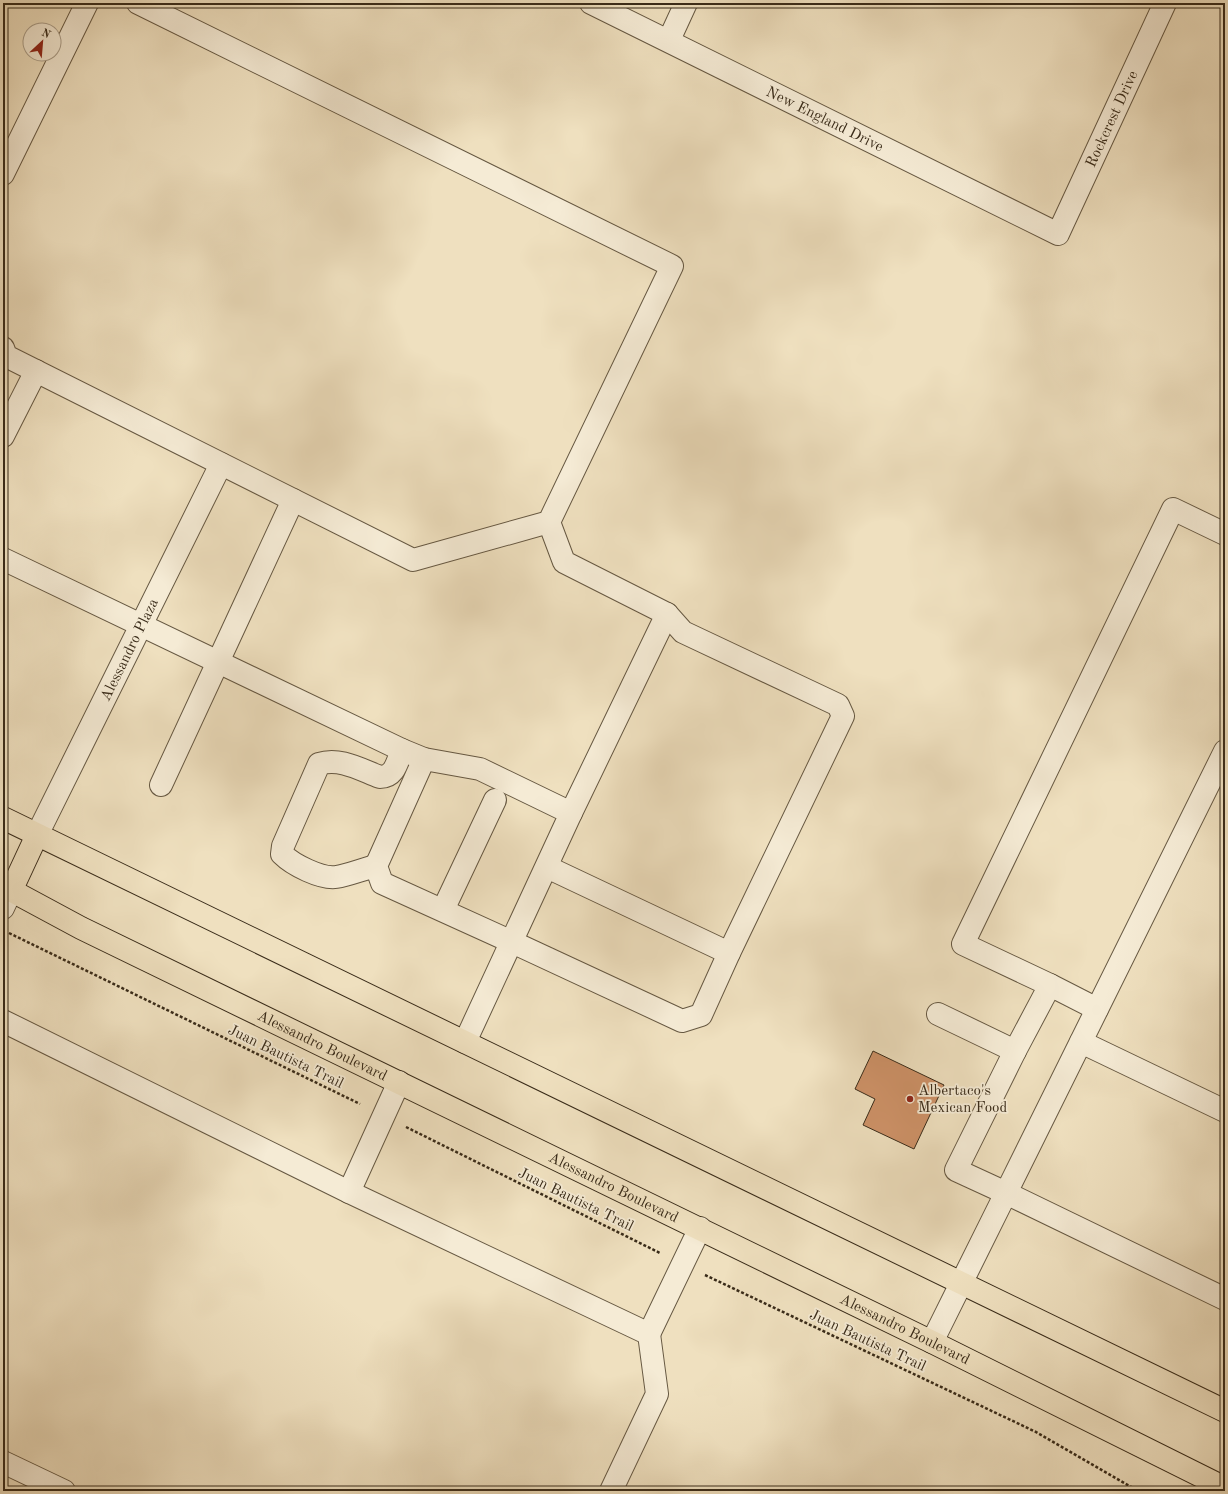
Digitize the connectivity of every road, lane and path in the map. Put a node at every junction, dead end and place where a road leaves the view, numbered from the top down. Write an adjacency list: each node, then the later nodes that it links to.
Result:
1 (87, 3): 7 (street)
2 (138, 3): 14 (street)
3 (591, 3): 6 (street, New England Drive)
4 (686, 3): 6 (street)
5 (1165, 3): 8 (street, Rockcrest Drive)
6 (669, 40): 8 (street, New England Drive)
7 (3, 174)
8 (1058, 234)
9 (3, 348): 10 (street)
10 (36, 371): 11 (street); 12 (street)
11 (3, 436)
12 (221, 464): 13 (street); 18 (street, Alessandro Plaza)
13 (293, 500): 14 (street); 19 (street)
14 (549, 522): 17 (street)
15 (1225, 534): 35 (street)
16 (3, 559): 18 (street)
17 (666, 614): 25 (street); 34 (street)
18 (142, 626): 19 (street); 27 (street, Alessandro Plaza)
19 (217, 662): 20 (street); 23 (street)
20 (402, 750): 21 (street); 28 (street)
21 (424, 759): 25 (street); 28 (street)
22 (1222, 764): 36 (street)
23 (161, 785)
24 (495, 800): 31 (street)
25 (571, 814): 29 (street)
26 (3, 818): 27 (main road)
27 (37, 835): 30 (main road); 39 (main road)
28 (376, 866): 31 (street)
29 (547, 867): 33 (street); 34 (street)
30 (6, 895): 42 (main road, Alessandro Boulevard)
31 (443, 910): 33 (street)
32 (3, 930): 44 (path, Juan Bautista Trail)
33 (512, 942): 34 (street); 39 (street)
34 (729, 953)
35 (1050, 985): 36 (street); 41 (street)
36 (1097, 1009): 40 (street)
37 (938, 1014): 41 (street)
38 (3, 1021): 45 (street)
39 (465, 1042): 49 (main road)
40 (1081, 1042): 43 (street); 46 (street)
41 (1014, 1051): 46 (street)
42 (399, 1082): 44 (street); 47 (main road, Alessandro Boulevard)
43 (1222, 1103)
44 (383, 1116): 45 (street); 48 (path, Juan Bautista Trail)
45 (348, 1192): 51 (street)
46 (1006, 1193): 49 (street); 50 (street)
47 (700, 1228): 48 (street); 52 (main road, Alessandro Boulevard)
48 (682, 1264): 51 (street); 58 (path, Juan Bautista Trail)
49 (962, 1282): 52 (street); 53 (main road)
50 (1225, 1299)
51 (650, 1334): 57 (street)
52 (932, 1342): 55 (main road, Alessandro Boulevard)
53 (1225, 1411)
54 (3, 1462): 56 (street)
55 (1225, 1488)
56 (64, 1491)
57 (611, 1491)
58 (1138, 1491)

